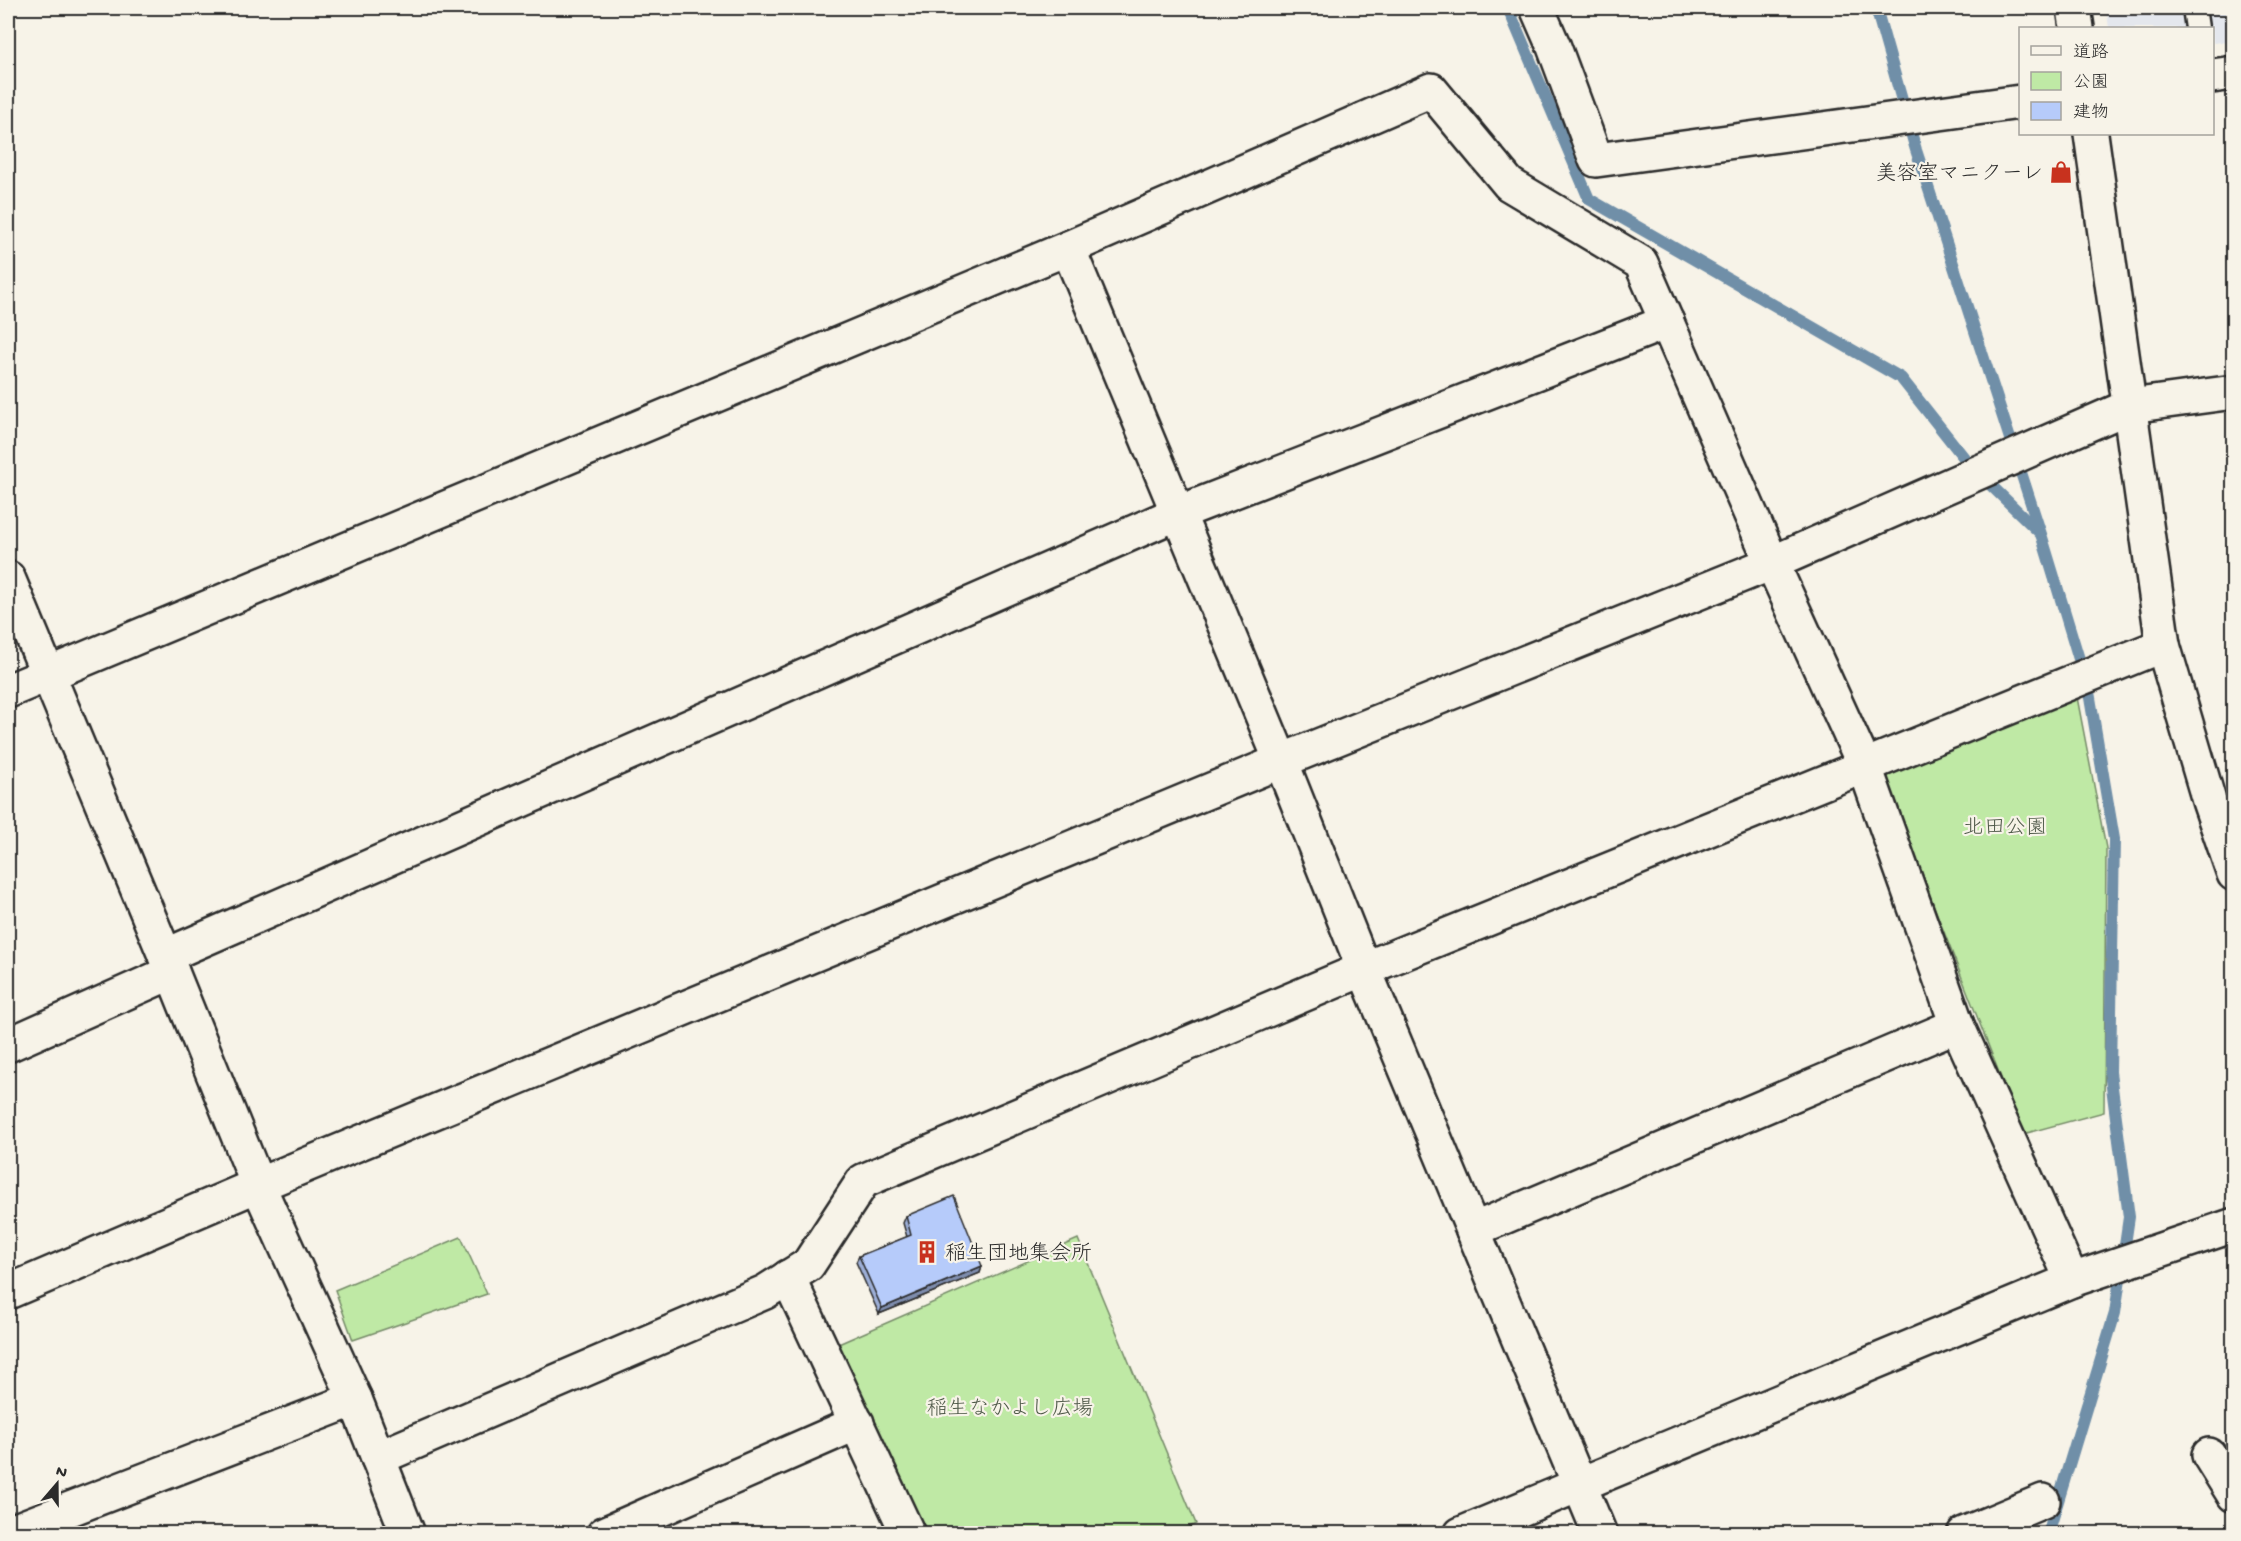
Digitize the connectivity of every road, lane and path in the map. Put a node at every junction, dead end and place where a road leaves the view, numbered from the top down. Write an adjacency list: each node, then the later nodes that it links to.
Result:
1 (1537, 8): 8 (street)
2 (2074, 8): 4 (street)
3 (2194, 8): 5 (lane)
4 (2077, 27)
5 (2197, 27)
6 (2234, 73): 7 (street)
7 (2214, 76)
8 (2019, 102)
9 (2091, 135): 13 (street)
10 (1068, 248): 11 (street); 14 (street); 18 (street)
11 (1667, 322): 14 (street); 15 (street)
12 (2234, 392): 13 (street)
13 (2130, 406): 15 (street); 17 (street)
14 (1178, 513): 20 (street); 23 (street)
15 (1772, 563): 20 (street); 21 (street)
16 (8, 578): 18 (street)
17 (2163, 645): 21 (street); 22 (street)
18 (46, 673): 19 (street); 23 (street)
19 (8, 691)
20 (1281, 761): 24 (street); 27 (street)
21 (1865, 767): 24 (street); 25 (street)
22 (2234, 874)
23 (169, 964): 26 (street); 27 (street)
24 (1364, 969): 29 (street); 30 (street)
25 (1957, 1024): 29 (street); 31 (street)
26 (8, 1046)
27 (258, 1185): 32 (street); 33 (street)
28 (2234, 1225): 31 (street)
29 (1473, 1230): 37 (street)
30 (788, 1277): 34 (street); 36 (street)
31 (2072, 1280): 37 (street)
32 (8, 1292)
33 (355, 1399): 36 (street); 40 (street)
34 (857, 1424): 42 (street); 43 (street)
35 (2209, 1455): 38 (street)
36 (378, 1458): 41 (street)
37 (1578, 1484): 44 (street); 45 (street)
38 (2234, 1496)
39 (2043, 1501): 46 (street)
40 (8, 1533)
41 (408, 1533)
42 (604, 1533)
43 (908, 1533)
44 (1461, 1533)
45 (1600, 1533)
46 (1964, 1533)

